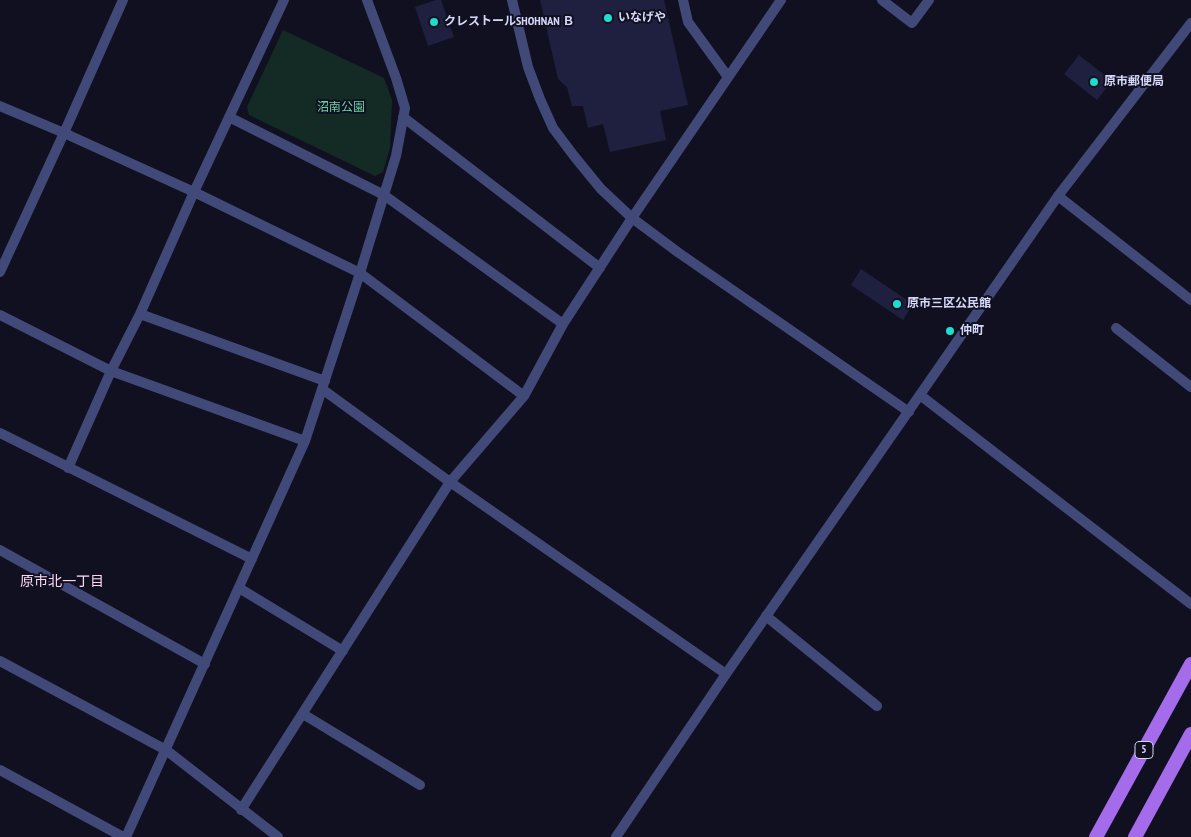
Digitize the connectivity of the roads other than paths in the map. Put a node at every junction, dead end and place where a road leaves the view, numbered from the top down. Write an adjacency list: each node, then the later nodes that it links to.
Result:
1 (123, 0): 14 (street)
2 (284, 0): 12 (street)
3 (367, 0): 13 (street)
4 (512, 0): 18 (street)
5 (682, 0): 10 (street)
6 (780, 0): 10 (street)
7 (882, 0): 8 (street)
8 (929, 0)
9 (1191, 23): 17 (street)
10 (728, 77): 18 (street)
11 (0, 106): 14 (street)
12 (229, 117): 15 (street); 16 (street)
13 (403, 117): 16 (street); 19 (street)
14 (64, 133): 15 (street); 20 (street)
15 (194, 192): 21 (street); 23 (street)
16 (384, 195): 21 (street); 25 (street)
17 (1058, 196): 22 (street); 30 (street)
18 (632, 218): 19 (street); 32 (street)
19 (600, 268): 25 (street)
20 (0, 272)
21 (360, 273): 28 (street); 31 (street)
22 (1191, 300)
23 (140, 314): 27 (street); 28 (street)
24 (0, 315): 27 (street)
25 (563, 324): 31 (street)
26 (1116, 328): 29 (street)
27 (111, 371): 34 (street); 35 (street)
28 (324, 385): 34 (street); 36 (street)
29 (1191, 387)
30 (920, 394): 32 (street); 40 (street)
31 (524, 396): 36 (street)
32 (909, 412): 41 (street)
33 (0, 434): 35 (street)
34 (305, 441): 38 (street)
35 (68, 468): 38 (street)
36 (450, 482): 42 (street); 46 (street)
37 (0, 550): 44 (street)
38 (252, 559): 39 (street)
39 (239, 588): 42 (street); 44 (street)
40 (1191, 604)
41 (766, 616): 46 (street); 47 (street)
42 (343, 651): 48 (street)
43 (0, 661): 50 (street)
44 (205, 664): 50 (street)
45 (1191, 664): 57 (main road, 5)
46 (726, 674): 56 (street)
47 (877, 706)
48 (303, 714): 52 (street); 53 (street)
49 (1191, 734): 58 (main road)
50 (166, 750): 53 (street); 54 (street)
51 (0, 770): 54 (street)
52 (420, 785)
53 (241, 810): 55 (street)
54 (124, 837)
55 (278, 837)
56 (616, 837)
57 (1096, 837)
58 (1135, 837)

